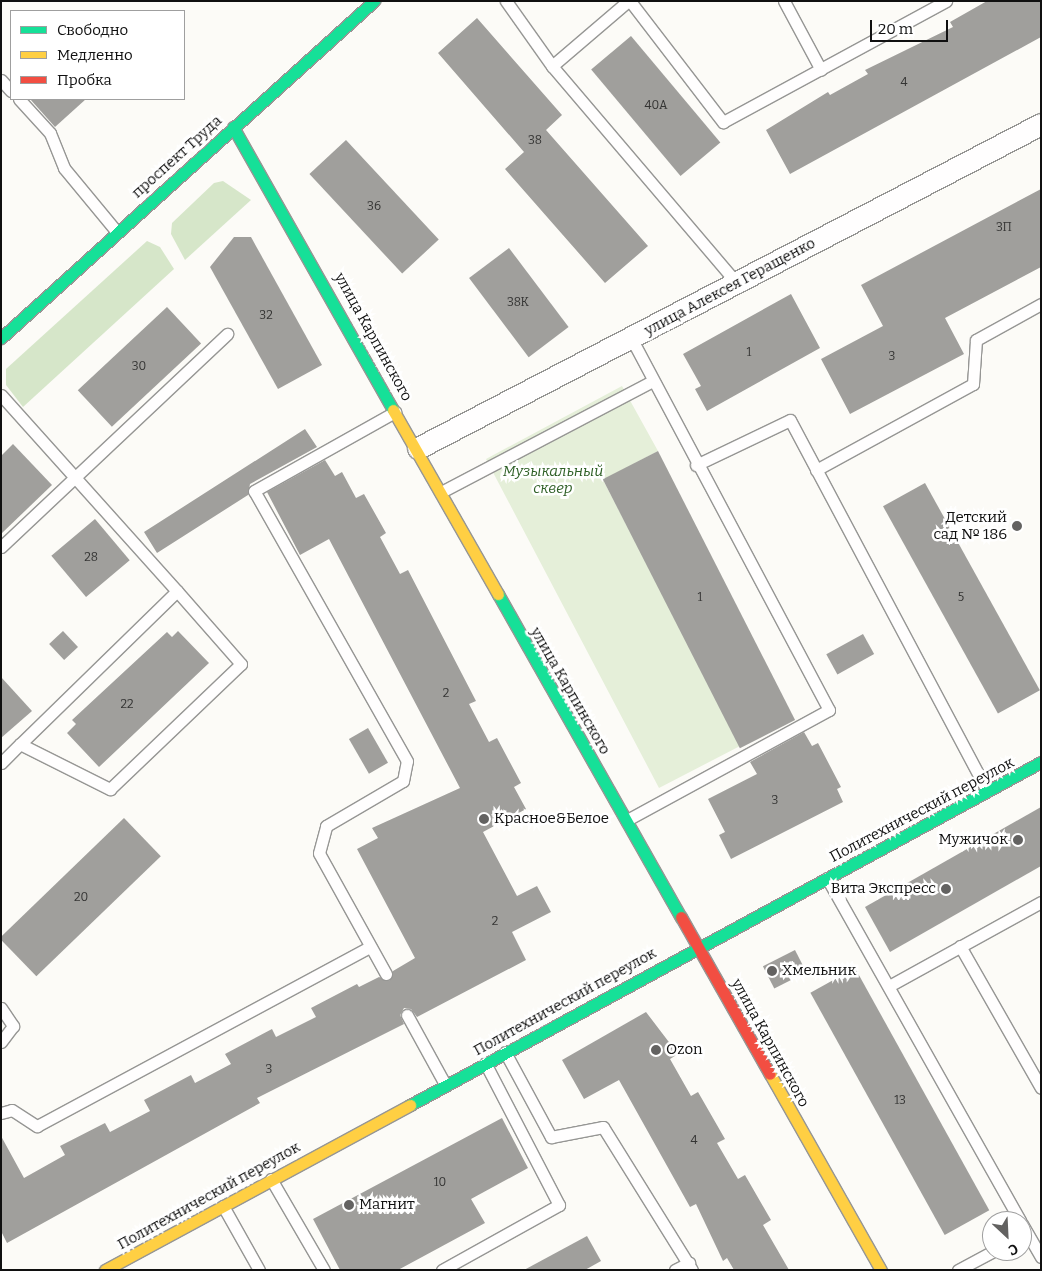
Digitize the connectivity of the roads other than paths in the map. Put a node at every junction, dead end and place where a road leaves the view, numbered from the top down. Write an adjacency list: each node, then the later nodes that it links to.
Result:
1 (506, 1): 6 (lane)
2 (629, 1): 6 (lane); 7 (lane)
3 (784, 1): 7 (lane)
4 (946, 1): 7 (lane)
5 (371, 2): 12 (street, проспект Труда)
6 (552, 66): 14 (lane)
7 (821, 70)
8 (1, 80): 9 (lane)
9 (10, 90)
10 (19, 100): 13 (lane)
11 (1041, 124): 14 (street, улица Алексея Геращенко)
12 (233, 127): 13 (street, проспект Труда); 21 (street, улица Карпинского)
13 (117, 232): 17 (street, проспект Труда)
14 (736, 282): 18 (street, улица Алексея Геращенко)
15 (1041, 304): 24 (lane)
16 (227, 334): 25 (lane)
17 (1, 338)
18 (632, 340): 19 (lane); 22 (street, улица Алексея Геращенко)
19 (652, 381): 23 (lane); 26 (lane)
20 (1, 395): 25 (lane)
21 (397, 411): 22 (street, улица Карпинского); 37 (lane)
22 (418, 448): 26 (street, улица Карпинского)
23 (696, 465): 24 (lane); 33 (lane)
24 (816, 470): 32 (lane)
25 (75, 478): 27 (lane); 28 (lane)
26 (441, 492): 33 (street, улица Карпинского)
27 (1, 547)
28 (177, 591): 29 (lane); 29 (lane)
29 (20, 744): 31 (lane)
30 (1041, 762): 32 (street, Политехнический переулок)
31 (1, 763)
32 (987, 792): 34 (street, Политехнический переулок)
33 (627, 820): 38 (street, улица Карпинского)
34 (828, 878): 38 (street, Политехнический переулок); 40 (lane)
35 (1041, 902): 36 (lane)
36 (960, 946): 40 (lane); 47 (lane)
37 (370, 947): 39 (lane); 48 (lane)
38 (699, 947): 44 (street, Политехнический переулок); 61 (street, улица Карпинского)
39 (386, 974)
40 (888, 986): 51 (lane)
41 (1, 1008): 43 (lane)
42 (407, 1015): 46 (lane)
43 (1, 1042)
44 (505, 1052): 45 (street, Политехнический переулок); 55 (lane)
45 (485, 1063): 46 (street, Политехнический переулок); 59 (lane)
46 (445, 1084): 49 (street, Политехнический переулок)
47 (1041, 1088)
48 (1, 1113)
49 (271, 1179): 50 (street, Политехнический переулок); 58 (lane)
50 (223, 1206): 56 (street, Политехнический переулок); 57 (lane)
51 (1014, 1211)
52 (1032, 1243): 54 (lane)
53 (982, 1257): 62 (lane)
54 (1041, 1258)
55 (690, 1266): 60 (lane)
56 (105, 1270)
57 (259, 1270)
58 (324, 1270)
59 (442, 1270)
60 (675, 1270)
61 (880, 1270)
62 (958, 1270)

